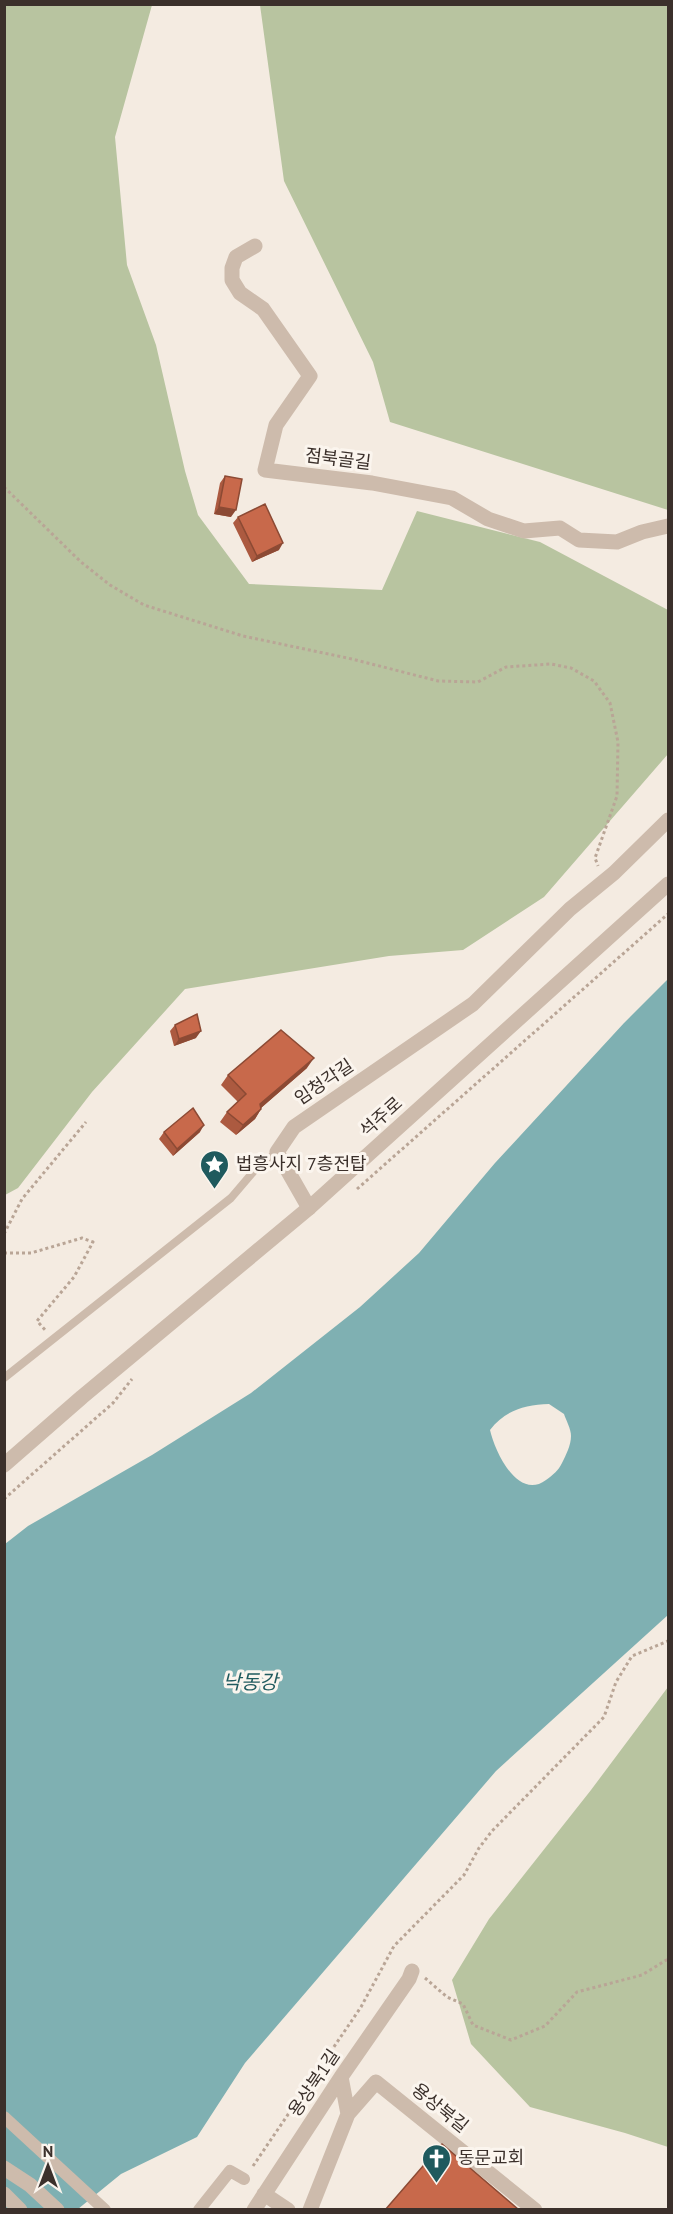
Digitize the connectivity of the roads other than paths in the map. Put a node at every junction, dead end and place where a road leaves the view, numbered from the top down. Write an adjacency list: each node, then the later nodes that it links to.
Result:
1 (255, 246): 2 (street, 점북골길)
2 (669, 526)
3 (669, 820): 5 (street, 임청각길)
4 (669, 884): 6 (street, 석주로)
5 (277, 1152): 6 (street); 7 (lane, 임청각길)
6 (309, 1208): 8 (street, 석주로)
7 (4, 1378)
8 (4, 1465)
9 (412, 1971): 10 (street, 용상북1길)
10 (341, 2077): 11 (street); 16 (street, 용상북1길)
11 (348, 2114): 23 (street); 24 (street, 용상북길)
12 (4, 2117): 19 (street)
13 (4, 2168): 18 (street)
14 (244, 2179): 20 (street)
15 (4, 2194): 17 (street)
16 (264, 2194): 21 (street, 용상북1길); 22 (street)
17 (20, 2210)
18 (57, 2210)
19 (105, 2210)
20 (199, 2210)
21 (254, 2210)
22 (288, 2210)
23 (310, 2210)
24 (535, 2210)

